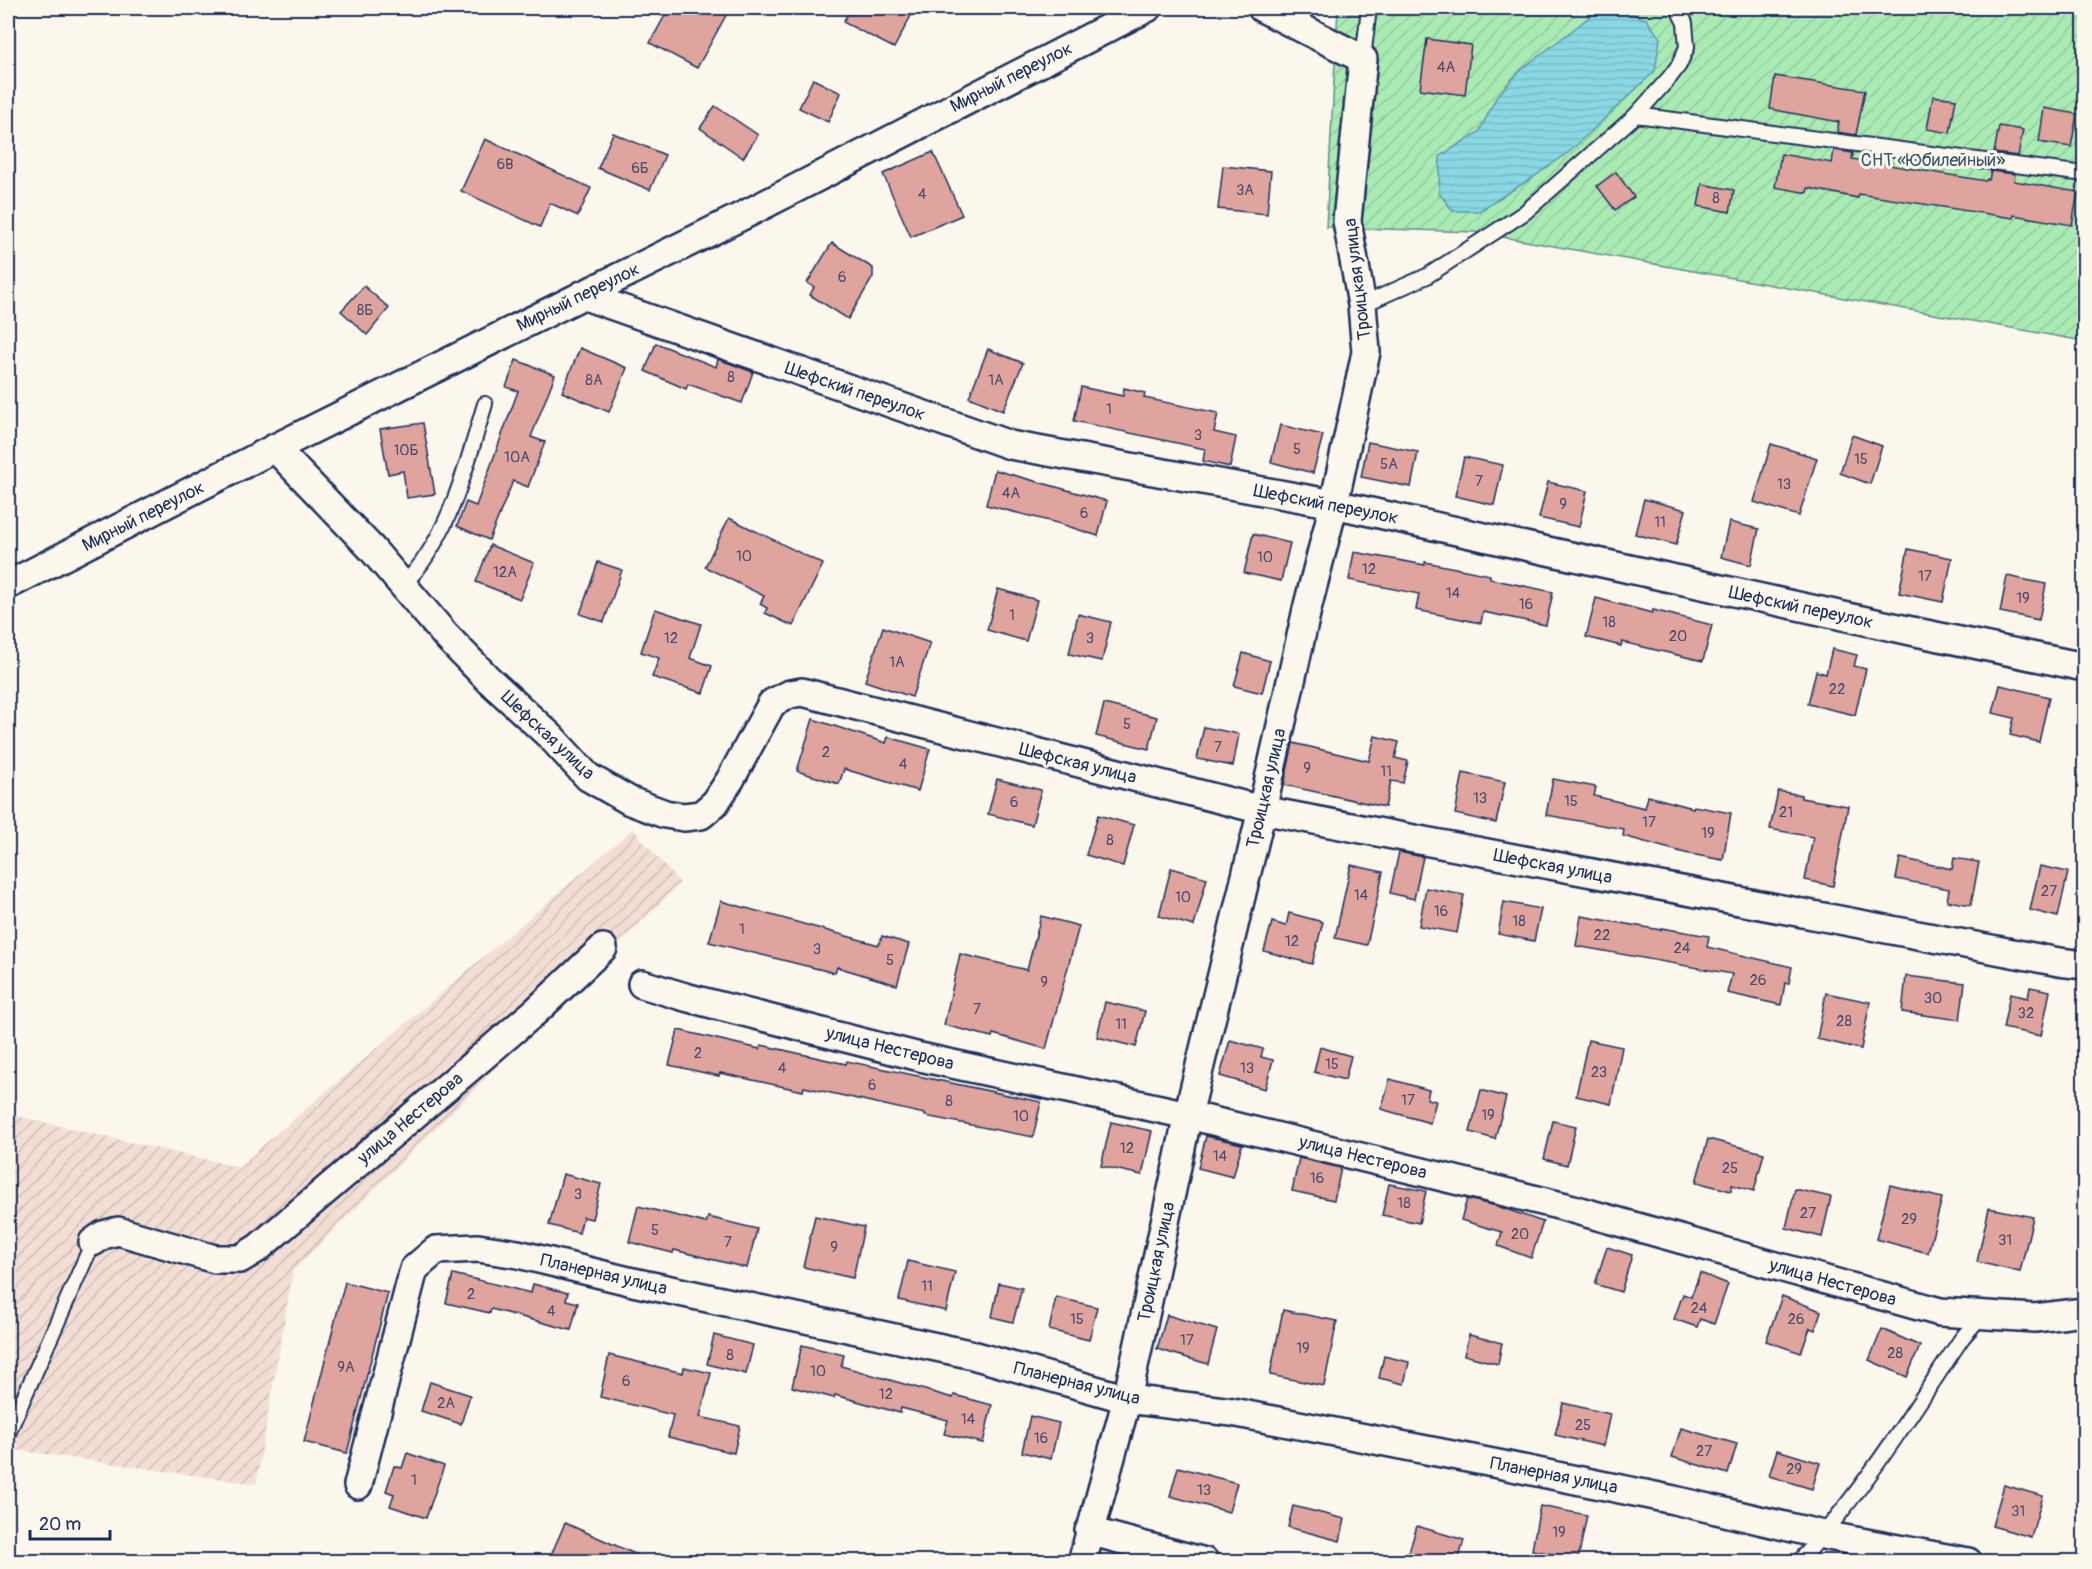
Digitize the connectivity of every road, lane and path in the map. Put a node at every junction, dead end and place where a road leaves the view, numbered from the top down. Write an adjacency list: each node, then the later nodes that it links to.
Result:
1 (1147, 8): 8 (street, Мирный переулок)
2 (1262, 8): 5 (street)
3 (1369, 8): 5 (lane, Троицкая улица)
4 (1680, 13): 6 (lane)
5 (1363, 59): 9 (street, Троицкая улица)
6 (1636, 115): 7 (lane); 9 (lane)
7 (2085, 174)
8 (582, 295): 11 (street, Мирный переулок); 12 (street, Шефский переулок)
9 (1362, 305): 12 (street, Троицкая улица)
10 (486, 405): 14 (lane)
11 (275, 448): 13 (street, Мирный переулок); 14 (street, Шефская улица)
12 (1334, 504): 15 (street, Шефский переулок); 16 (street, Троицкая улица)
13 (8, 585)
14 (404, 585): 16 (street, Шефская улица)
15 (2085, 667)
16 (1262, 810): 18 (street, Шефская улица); 20 (street, Троицкая улица)
17 (603, 948): 21 (street, улица Нестерова)
18 (2085, 965)
19 (642, 984): 20 (street, улица Нестерова)
20 (1188, 1115): 23 (street, улица Нестерова); 24 (street, Троицкая улица)
21 (93, 1242): 25 (lane)
22 (2085, 1312): 23 (street, улица Нестерова)
23 (1982, 1316): 28 (lane)
24 (1127, 1399): 26 (street, Планерная улица); 27 (street, Троицкая улица); 28 (street, Планерная улица)
25 (8, 1433)
26 (358, 1485)
27 (1089, 1531): 29 (street, Троицкая улица); 30 (street)
28 (1823, 1535): 31 (lane); 32 (street, Планерная улица)
29 (1082, 1562)
30 (1205, 1562)
31 (1799, 1562)
32 (1968, 1562)

